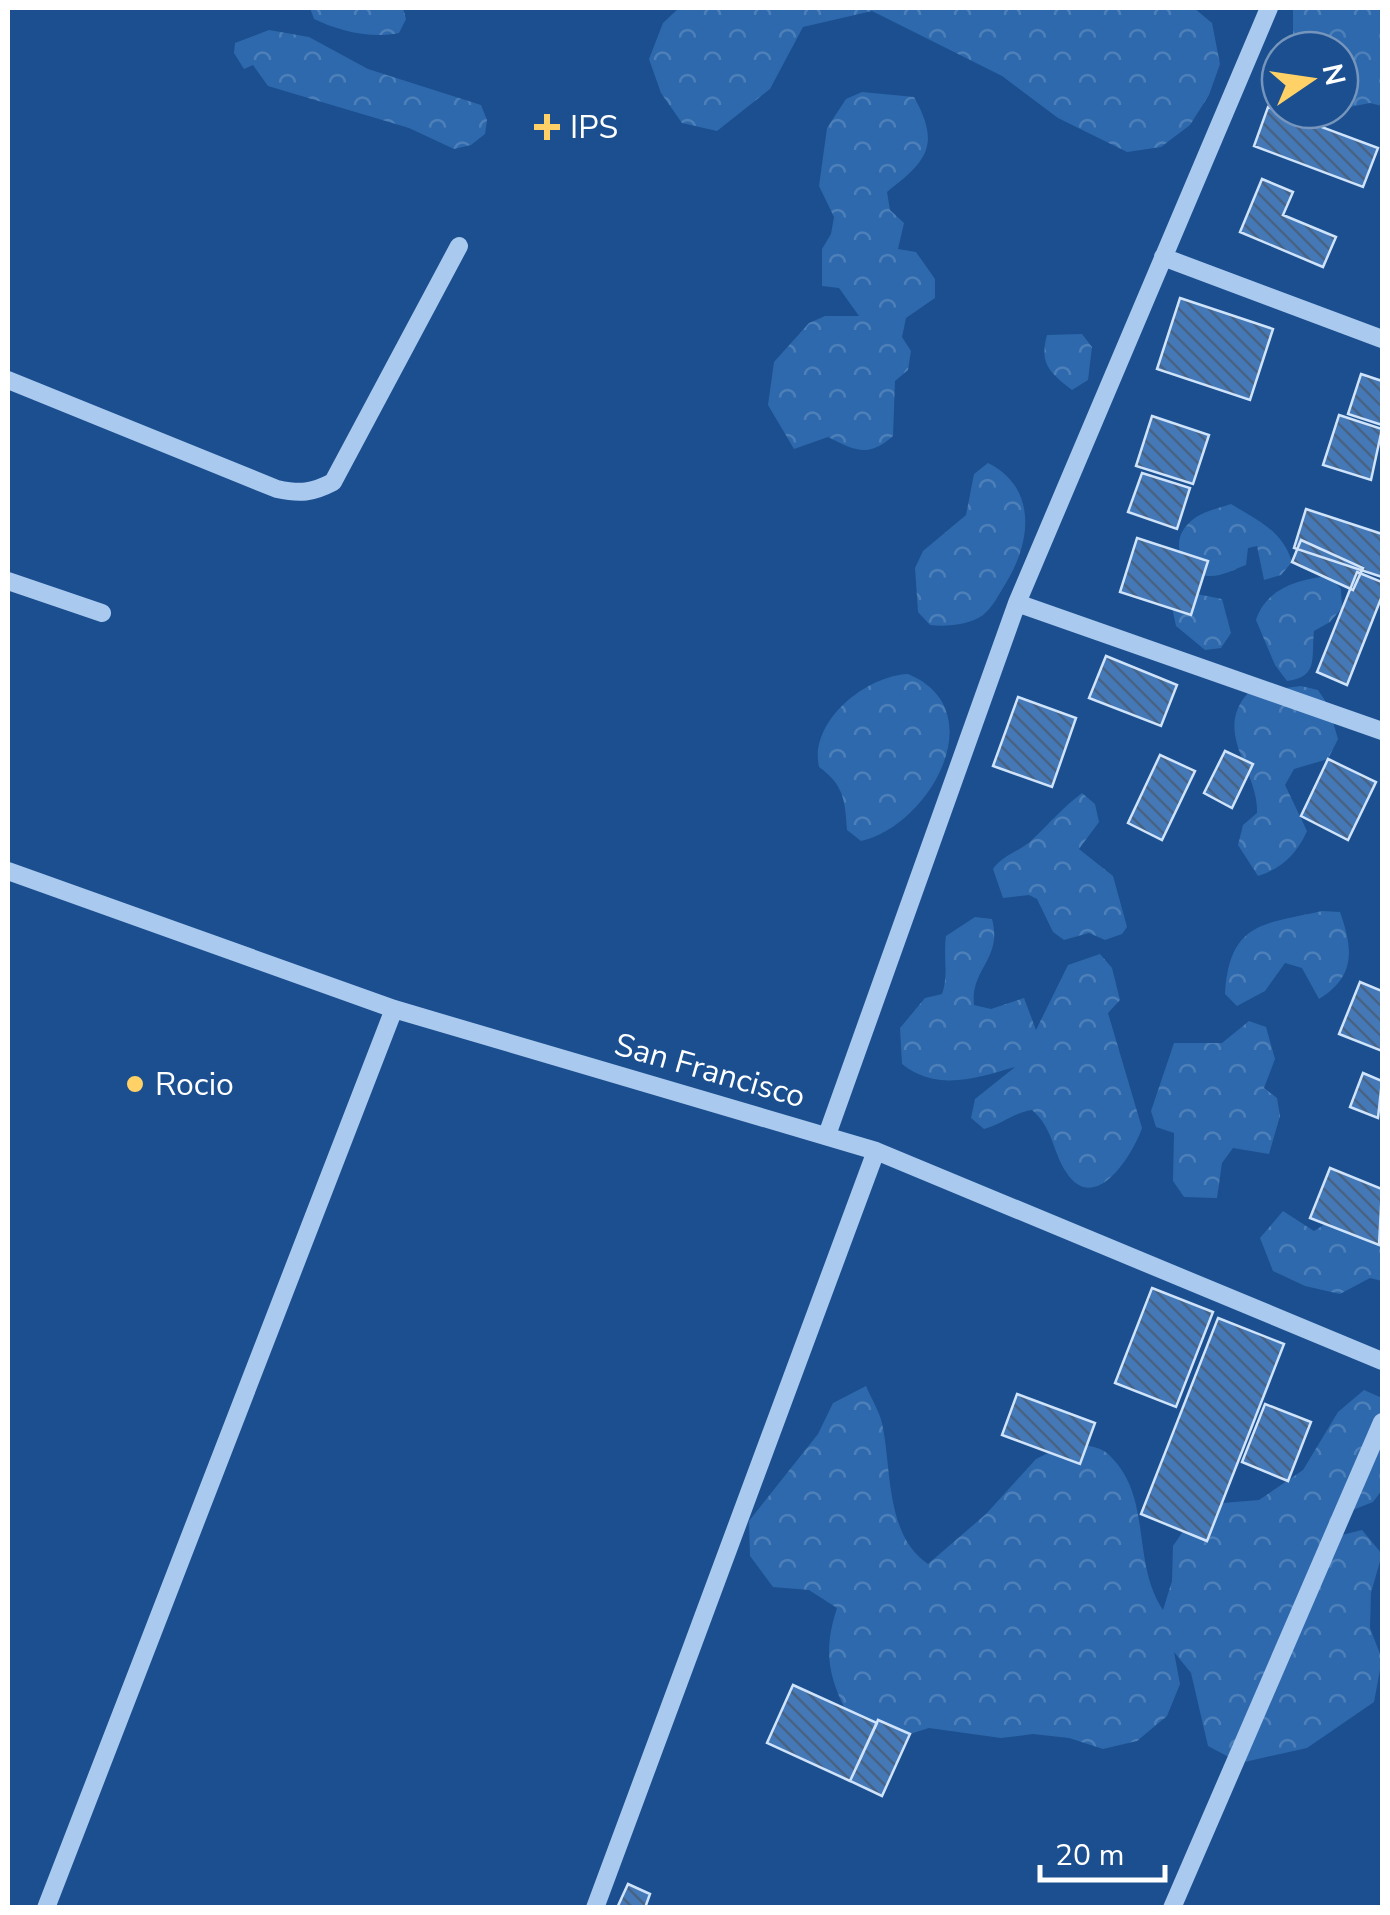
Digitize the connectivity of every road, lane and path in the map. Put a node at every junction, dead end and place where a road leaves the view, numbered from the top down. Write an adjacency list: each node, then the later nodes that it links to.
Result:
1 (1269, 8): 3 (street)
2 (459, 246): 5 (street)
3 (1163, 256): 4 (street); 7 (street)
4 (1382, 339)
5 (8, 380)
6 (8, 581): 8 (street)
7 (1016, 603): 9 (street); 12 (street)
8 (102, 613)
9 (1382, 731)
10 (8, 871): 11 (street, San Francisco)
11 (394, 1009): 12 (street, San Francisco); 16 (street)
12 (828, 1135): 13 (street, San Francisco)
13 (876, 1151): 14 (street, San Francisco); 17 (street)
14 (1382, 1362)
15 (1382, 1422): 18 (street)
16 (46, 1908)
17 (595, 1908)
18 (1172, 1908)

